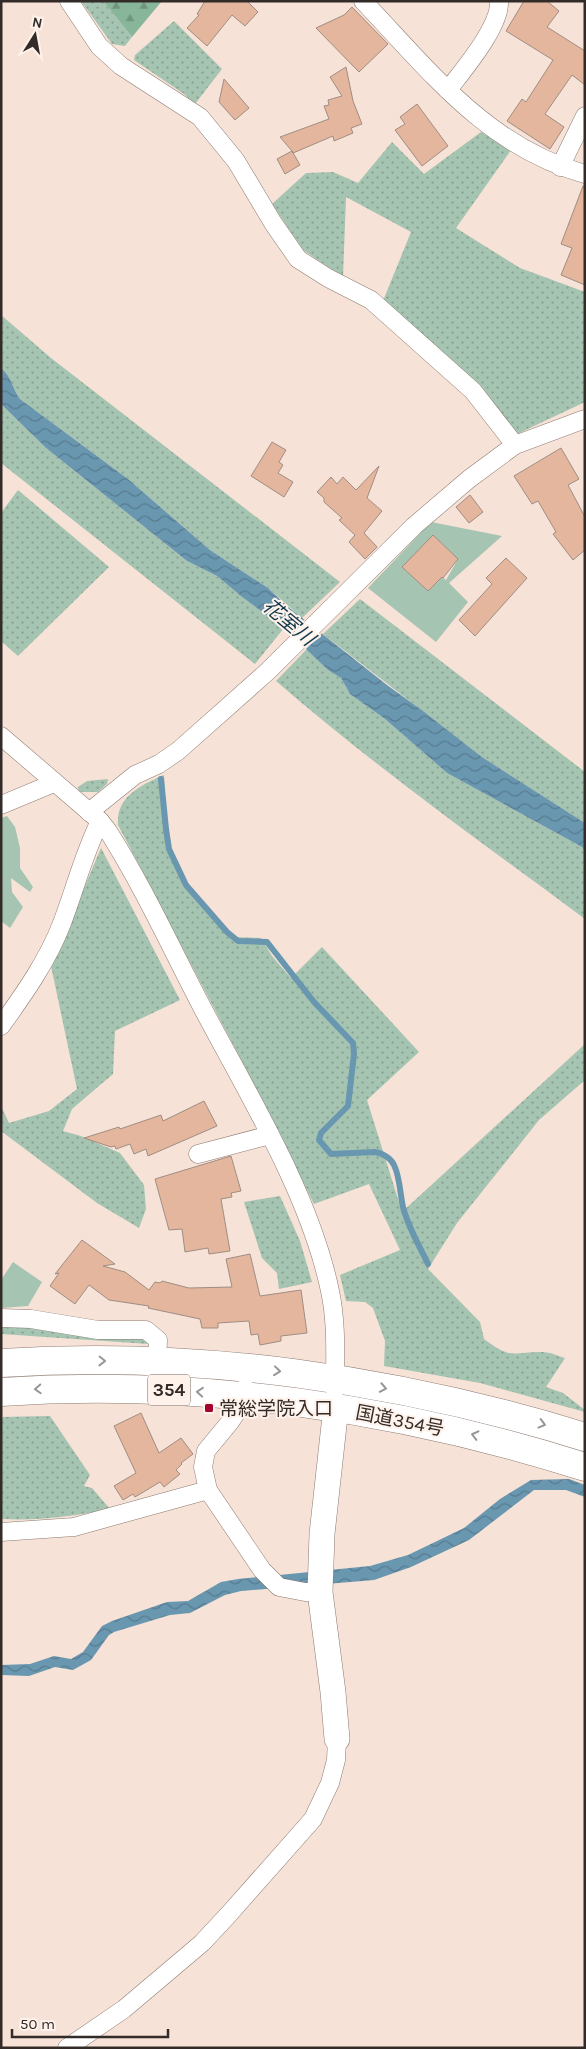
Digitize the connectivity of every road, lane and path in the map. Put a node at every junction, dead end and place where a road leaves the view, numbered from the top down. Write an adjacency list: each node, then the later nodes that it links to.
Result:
1 (69, 1): 9 (street)
2 (363, 1): 4 (street)
3 (499, 1): 4 (street)
4 (448, 90): 6 (street)
5 (585, 116): 6 (street)
6 (560, 167): 7 (street)
7 (585, 174)
8 (585, 419): 9 (street)
9 (515, 445): 13 (street)
10 (1, 736): 11 (street)
11 (54, 783): 12 (street); 13 (street)
12 (1, 805)
13 (94, 817): 14 (street); 15 (street)
14 (1, 1026)
15 (270, 1135): 16 (street); 21 (street)
16 (198, 1154)
17 (1, 1318): 20 (street)
18 (1, 1364): 20 (highway, 国道354号 / 354, one-way to 20)
19 (247, 1368): 20 (highway, 国道354号 / 354); 21 (highway, 国道354号 / 354, one-way to 21); 23 (street)
20 (157, 1376): 22 (highway, 国道354号 / 354, one-way to 22); 23 (highway, 国道354号 / 354, one-way to 20)
21 (336, 1379): 24 (street); 25 (highway, 国道354号 / 354, one-way to 25)
22 (1, 1392)
23 (244, 1396): 24 (highway, 国道354号 / 354); 27 (street)
24 (336, 1407): 26 (highway, 国道354号 / 354, one-way to 24); 29 (street)
25 (585, 1437)
26 (585, 1467)
27 (208, 1490): 28 (street); 29 (street)
28 (1, 1532)
29 (320, 1592): 30 (street)
30 (337, 1739): 31 (street)
31 (67, 2048)

